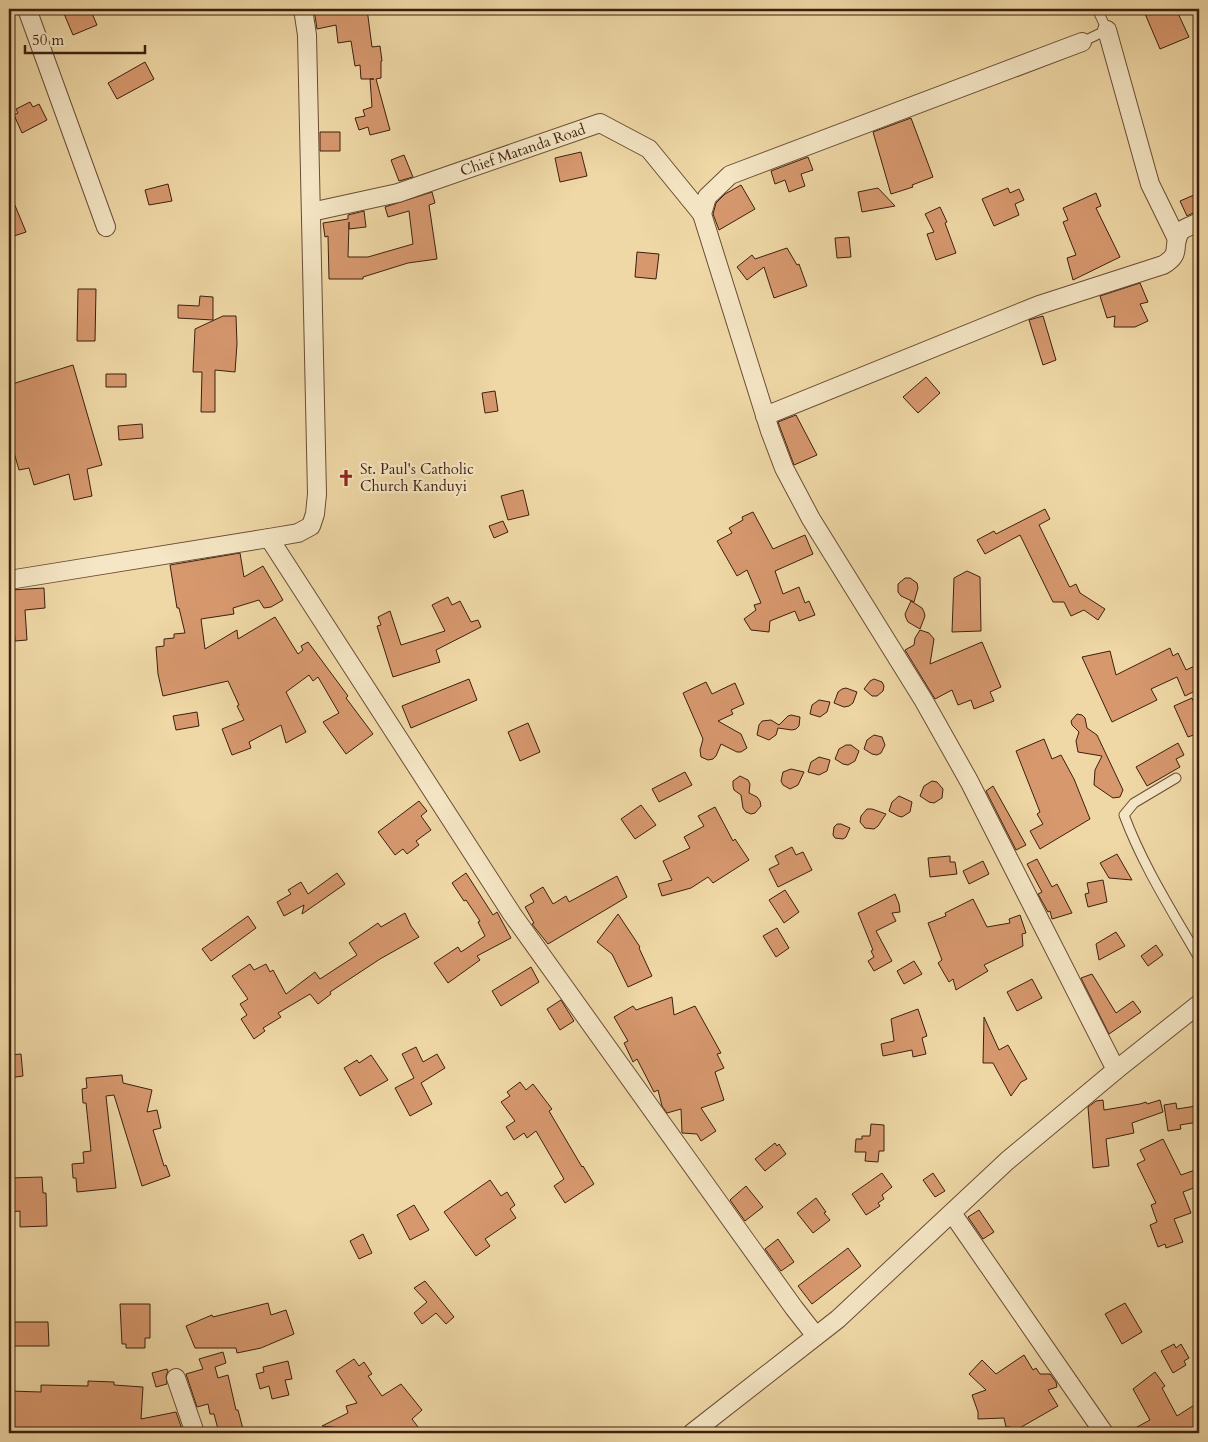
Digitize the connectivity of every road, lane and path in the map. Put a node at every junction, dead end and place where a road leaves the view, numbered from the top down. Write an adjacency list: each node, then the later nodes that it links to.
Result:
1 (27, 9): 9 (street)
2 (303, 9): 6 (street)
3 (1098, 9): 4 (lane)
4 (1107, 30): 5 (lane); 10 (street)
5 (1082, 42): 7 (street)
6 (311, 212): 7 (street, Chief Matanda Road); 12 (street)
7 (702, 214): 11 (street)
8 (1199, 222): 10 (street)
9 (106, 227)
10 (1177, 239): 11 (street)
11 (765, 416): 17 (street)
12 (269, 538): 13 (street); 19 (street)
13 (9, 580)
14 (1176, 778): 15 (lane)
15 (1199, 958)
16 (1199, 1004): 17 (street)
17 (1116, 1070): 18 (street)
18 (952, 1213): 19 (street); 23 (street)
19 (816, 1336): 22 (street)
20 (176, 1378): 21 (street)
21 (195, 1433)
22 (692, 1433)
23 (1104, 1433)

